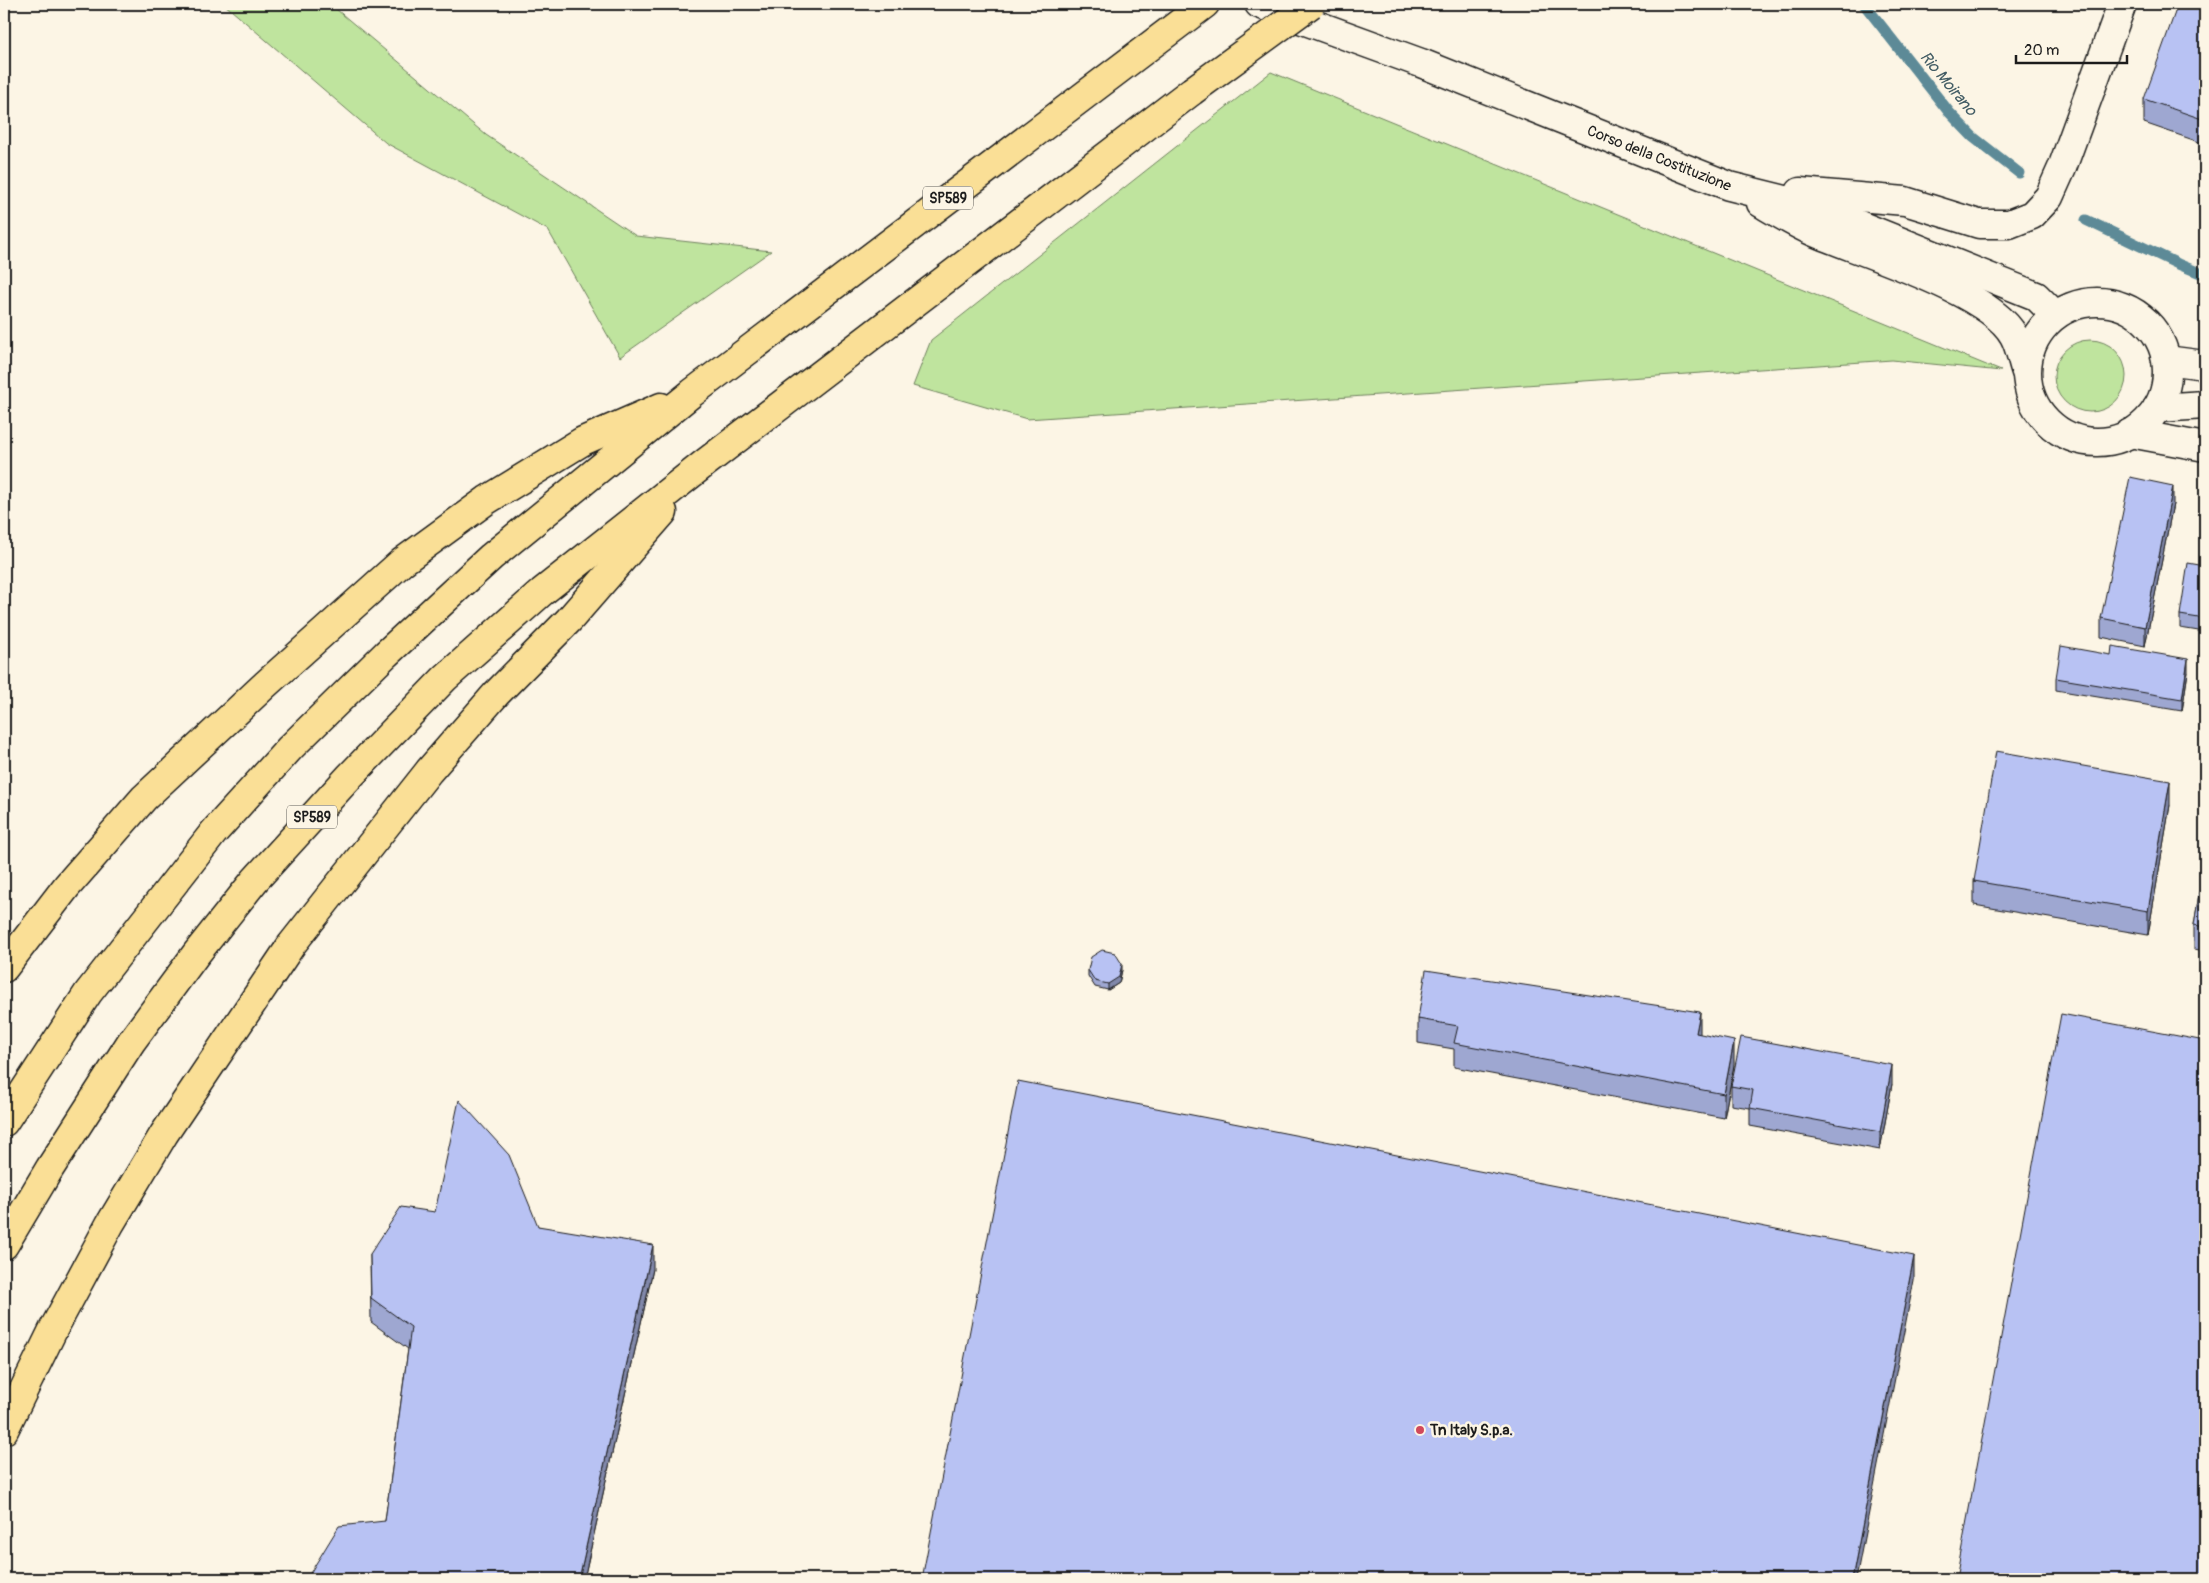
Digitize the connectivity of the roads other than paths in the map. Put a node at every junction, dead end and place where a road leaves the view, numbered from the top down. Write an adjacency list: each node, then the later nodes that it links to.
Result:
1 (1205, 4): 10 (main road, SP589)
2 (1259, 4): 5 (street, Corso della Costituzione)
3 (1311, 4): 15 (main road, SP589, bridge)
4 (2122, 4): 5 (street)
5 (1729, 186): 6 (street, Corso della Costituzione); 9 (street)
6 (2056, 315): 7 (street); 9 (street)
7 (2166, 360): 8 (street); 12 (street)
8 (2205, 364)
9 (2027, 375): 13 (street)
10 (692, 393): 16 (main road); 17 (main road, SP589)
11 (2205, 405): 12 (street)
12 (2157, 408): 13 (street)
13 (2130, 433): 14 (street)
14 (2205, 447)
15 (705, 464): 18 (main road, SP589); 19 (main road)
16 (4, 968)
17 (4, 1122)
18 (4, 1245)
19 (4, 1430)

